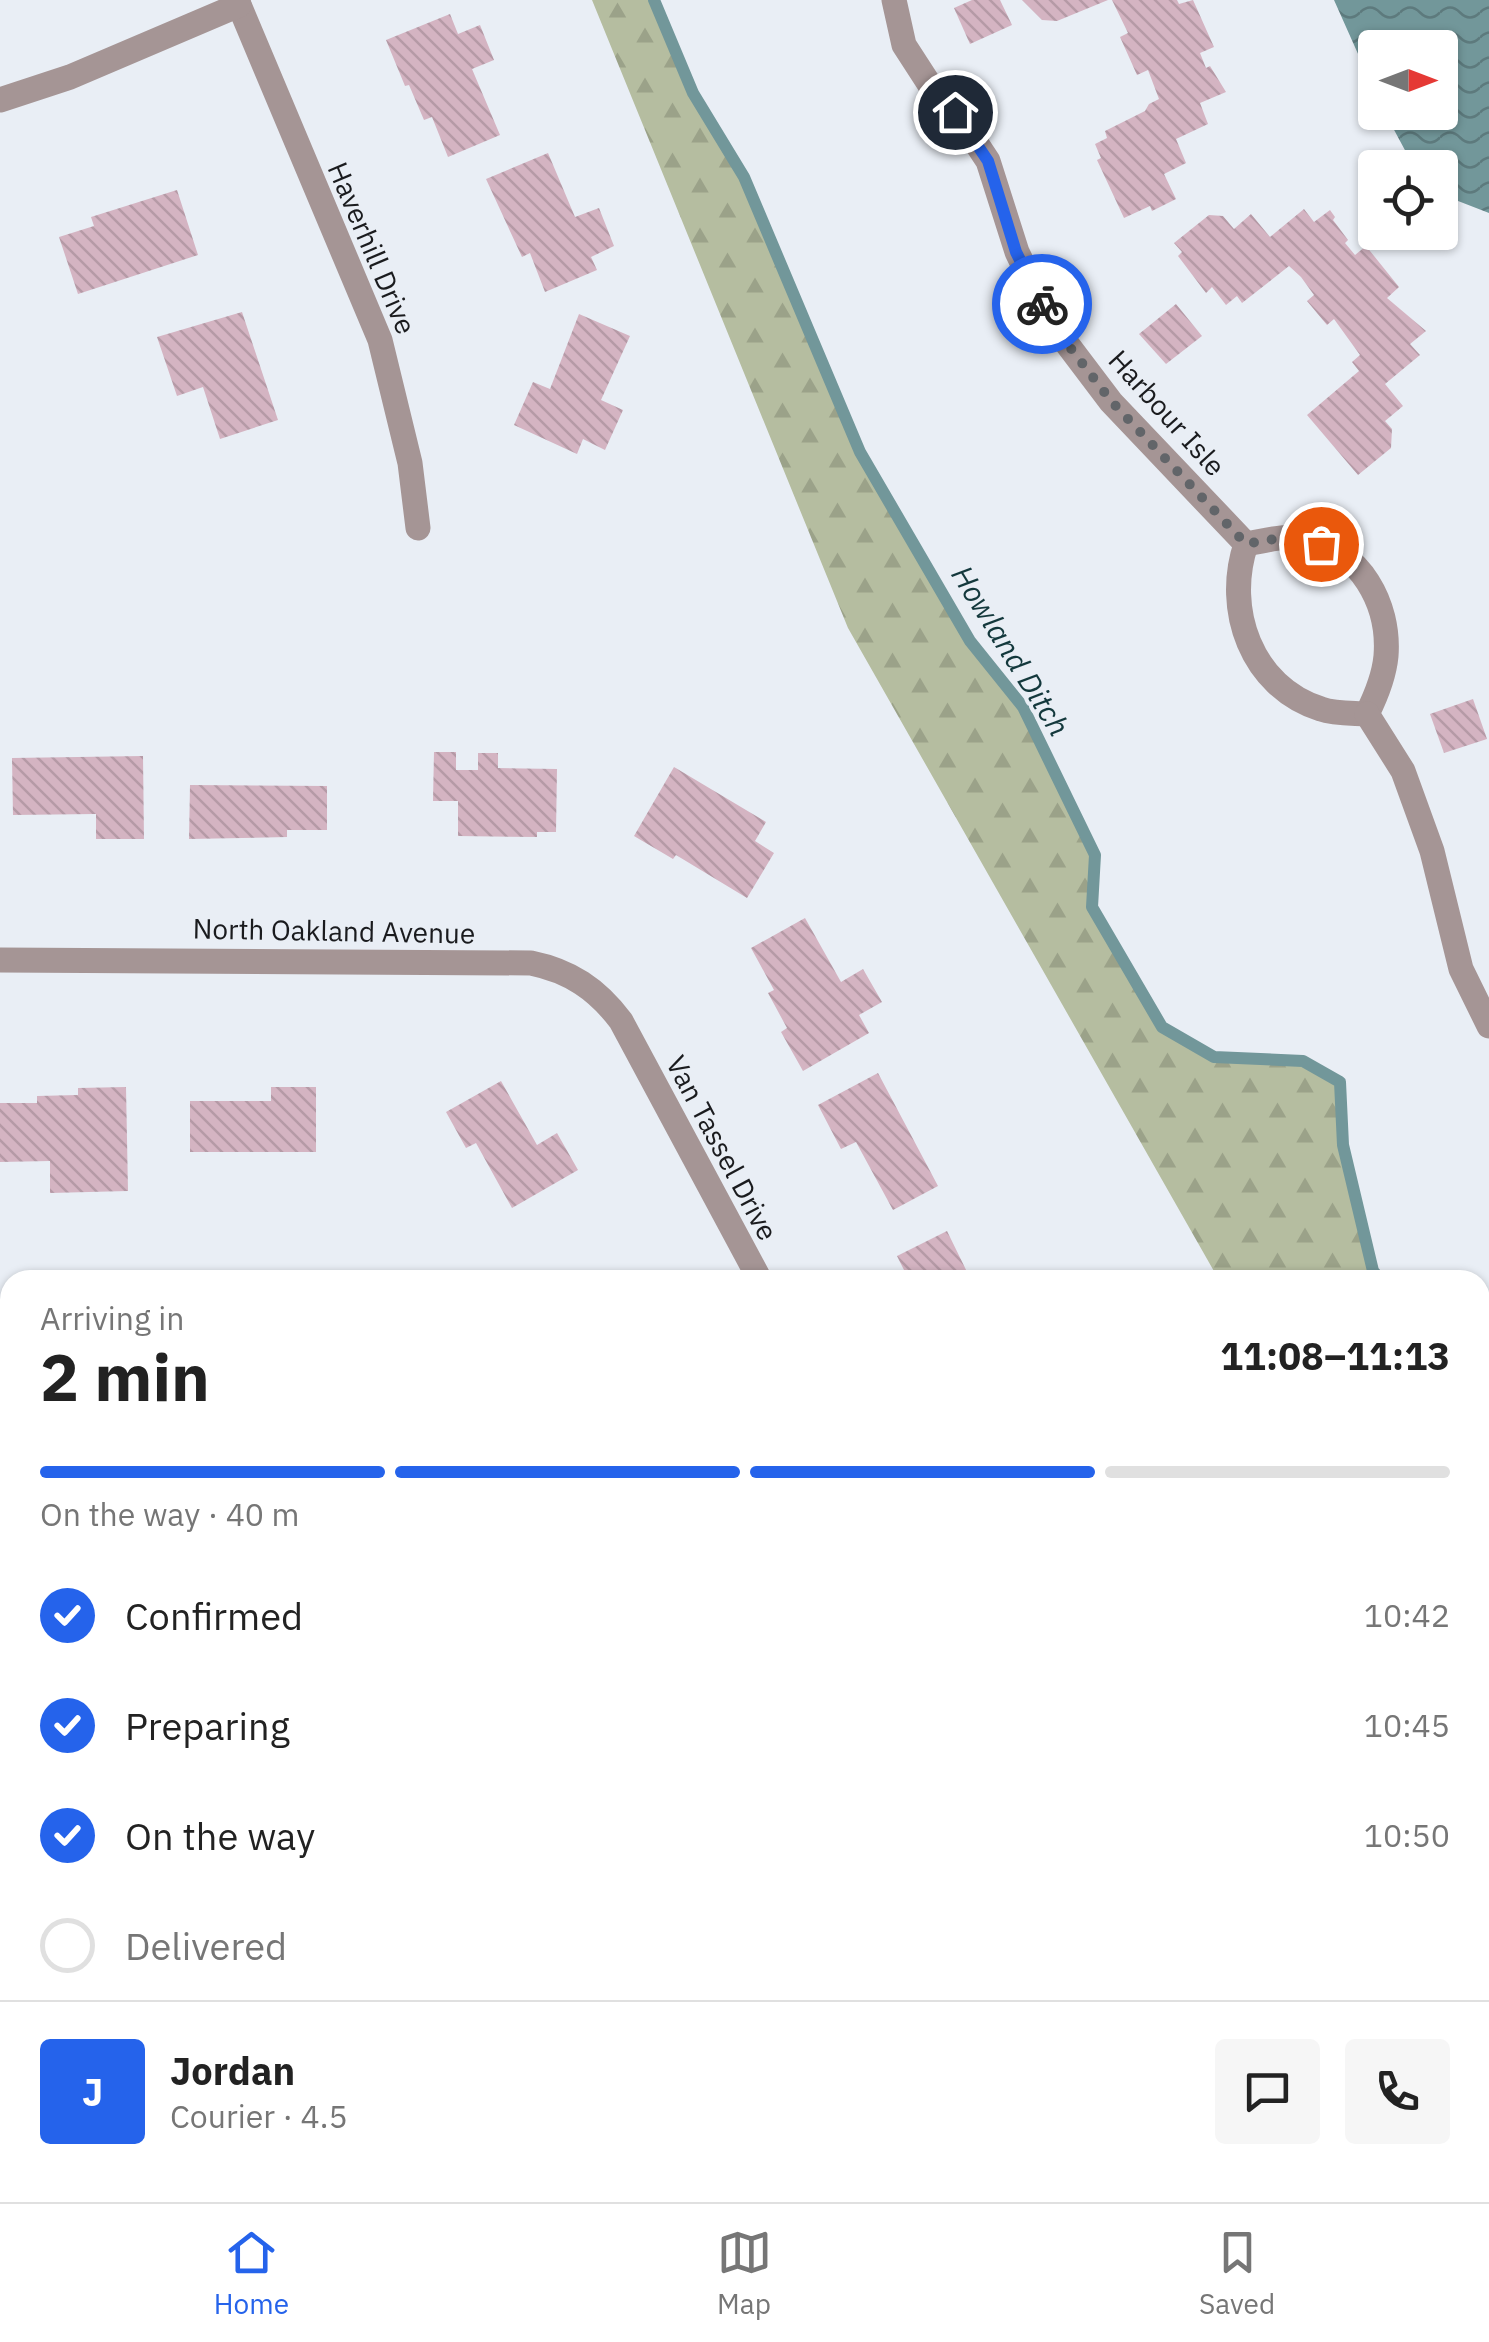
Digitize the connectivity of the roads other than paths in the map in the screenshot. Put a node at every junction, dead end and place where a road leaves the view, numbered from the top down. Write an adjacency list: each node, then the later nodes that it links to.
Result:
1 (894, 0): 5 (street, Harbour Isle)
2 (238, 3): 3 (street); 4 (street, Haverhill Drive)
3 (0, 100)
4 (418, 528)
5 (1246, 544): 6 (street); 6 (street)
6 (1368, 714): 8 (street)
7 (0, 960): 9 (street, North Oakland Avenue)
8 (1489, 1026)
9 (632, 1046): 10 (street, Van Tassel Drive)
10 (755, 1270)

